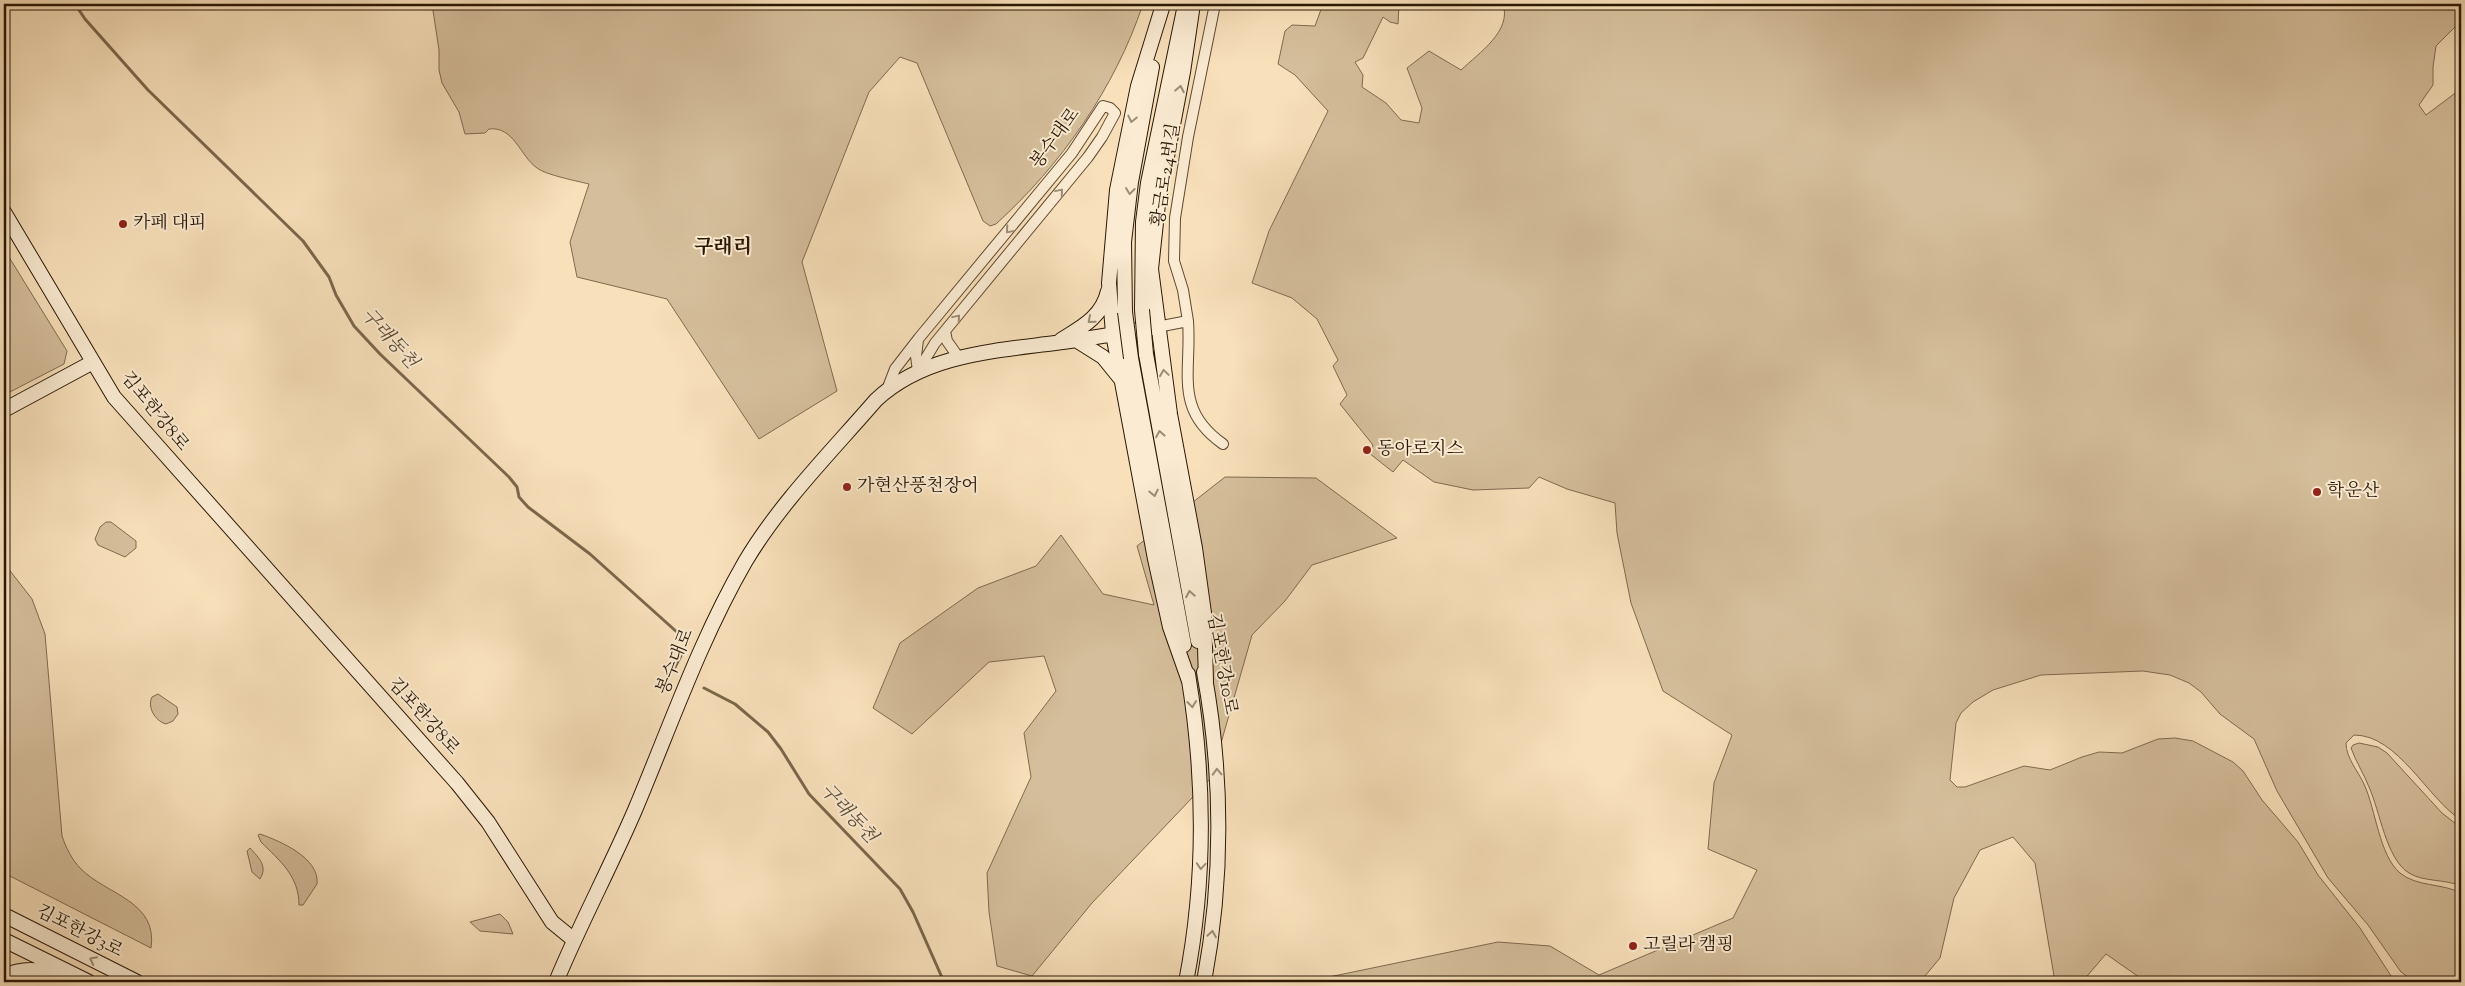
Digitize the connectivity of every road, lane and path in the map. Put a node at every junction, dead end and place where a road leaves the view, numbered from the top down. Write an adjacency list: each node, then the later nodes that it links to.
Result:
1 (1163, 4): 6 (street, one-way to 6); 21 (street, 김포한강10로, one-way to 21, bridge)
2 (1186, 4): 22 (street, 김포한강10로, one-way to 2, bridge)
3 (1193, 4): 8 (street, one-way to 3)
4 (1215, 4): 7 (street, 황금로24번길)
5 (4, 212): 15 (street, 김포한강8로)
6 (1110, 283): 10 (street); 13 (street, one-way to 13)
7 (1188, 321): 8 (street); 20 (street, 황금로24번길)
8 (1158, 328): 10 (street, 봉수대로); 22 (street, one-way to 8)
9 (945, 331): 11 (street, 봉수대로, one-way to 11); 14 (street); 16 (street, 봉수대로)
10 (1113, 334): 12 (street, 봉수대로); 17 (street)
11 (919, 338): 16 (street); 18 (street, 봉수대로)
12 (1076, 340): 13 (street, 봉수대로); 17 (street)
13 (1055, 343): 14 (street, 봉수대로)
14 (959, 358): 16 (street, 봉수대로)
15 (93, 362): 19 (street); 25 (street, 김포한강8로)
16 (918, 371): 18 (street, 봉수대로)
17 (1122, 381): 21 (street)
18 (887, 390): 25 (street, 봉수대로)
19 (4, 410)
20 (1223, 444)
21 (1189, 681): 31 (street, 김포한강10로, one-way to 31)
22 (1206, 681): 32 (street, 김포한강10로, one-way to 22)
23 (4, 917): 29 (street, 김포한강3로, one-way to 23)
24 (4, 940): 28 (street)
25 (574, 940): 30 (street, 봉수대로)
26 (4, 976): 27 (street)
27 (82, 982)
28 (90, 982)
29 (137, 982)
30 (556, 982)
31 (1186, 982)
32 (1204, 982)

